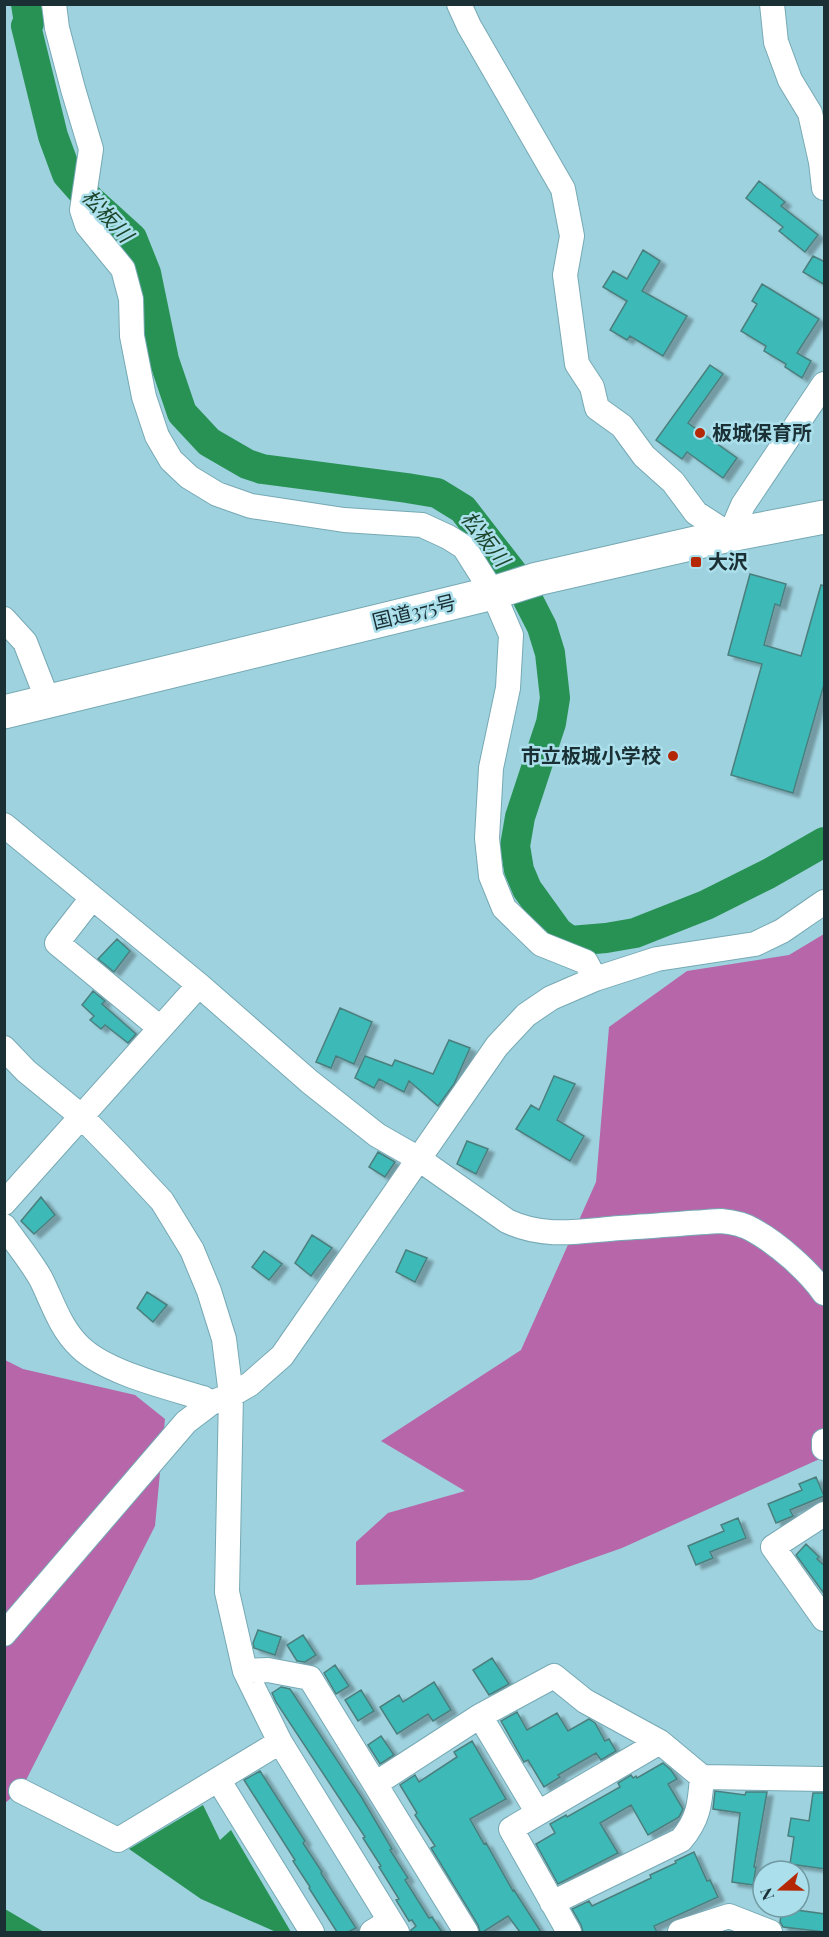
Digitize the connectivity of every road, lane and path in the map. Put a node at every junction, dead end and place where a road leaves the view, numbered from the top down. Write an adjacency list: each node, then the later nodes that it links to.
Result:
1 (54, 4): 8 (street)
2 (459, 4): 7 (street)
3 (772, 4): 4 (street)
4 (825, 188)
5 (825, 384): 7 (street)
6 (825, 518): 7 (highway, 国道375号)
7 (730, 535): 8 (highway, 国道375号)
8 (500, 591): 10 (highway, 国道375号); 15 (street)
9 (4, 619): 10 (street)
10 (48, 701): 11 (highway, 国道375号)
11 (4, 712)
12 (4, 825): 13 (street)
13 (92, 898): 16 (street); 17 (street)
14 (825, 902): 15 (street)
15 (595, 979): 20 (street)
16 (199, 985): 17 (street); 20 (street)
17 (160, 1028): 19 (street)
18 (4, 1048): 19 (street)
19 (81, 1116): 21 (street); 24 (street)
20 (419, 1159): 23 (street); 24 (street)
21 (4, 1203)
22 (4, 1226): 24 (street)
23 (825, 1293)
24 (221, 1399): 29 (street); 30 (street)
25 (825, 1441): 26 (street)
26 (825, 1448)
27 (825, 1514): 28 (street)
28 (825, 1619)
29 (4, 1634)
30 (245, 1671): 32 (street); 37 (street)
31 (480, 1716): 33 (street); 37 (street); 39 (street)
32 (280, 1742): 36 (street); 41 (street)
33 (660, 1742): 34 (street); 39 (street)
34 (702, 1777): 35 (street); 40 (street)
35 (825, 1779)
36 (219, 1781): 38 (street); 42 (street)
37 (375, 1784): 43 (street)
38 (21, 1791)
39 (538, 1814): 40 (street)
40 (552, 1903): 44 (street)
41 (386, 1929)
42 (312, 1932)
43 (466, 1932)
44 (568, 1932)
45 (680, 1932): 46 (street)
46 (770, 1932)

